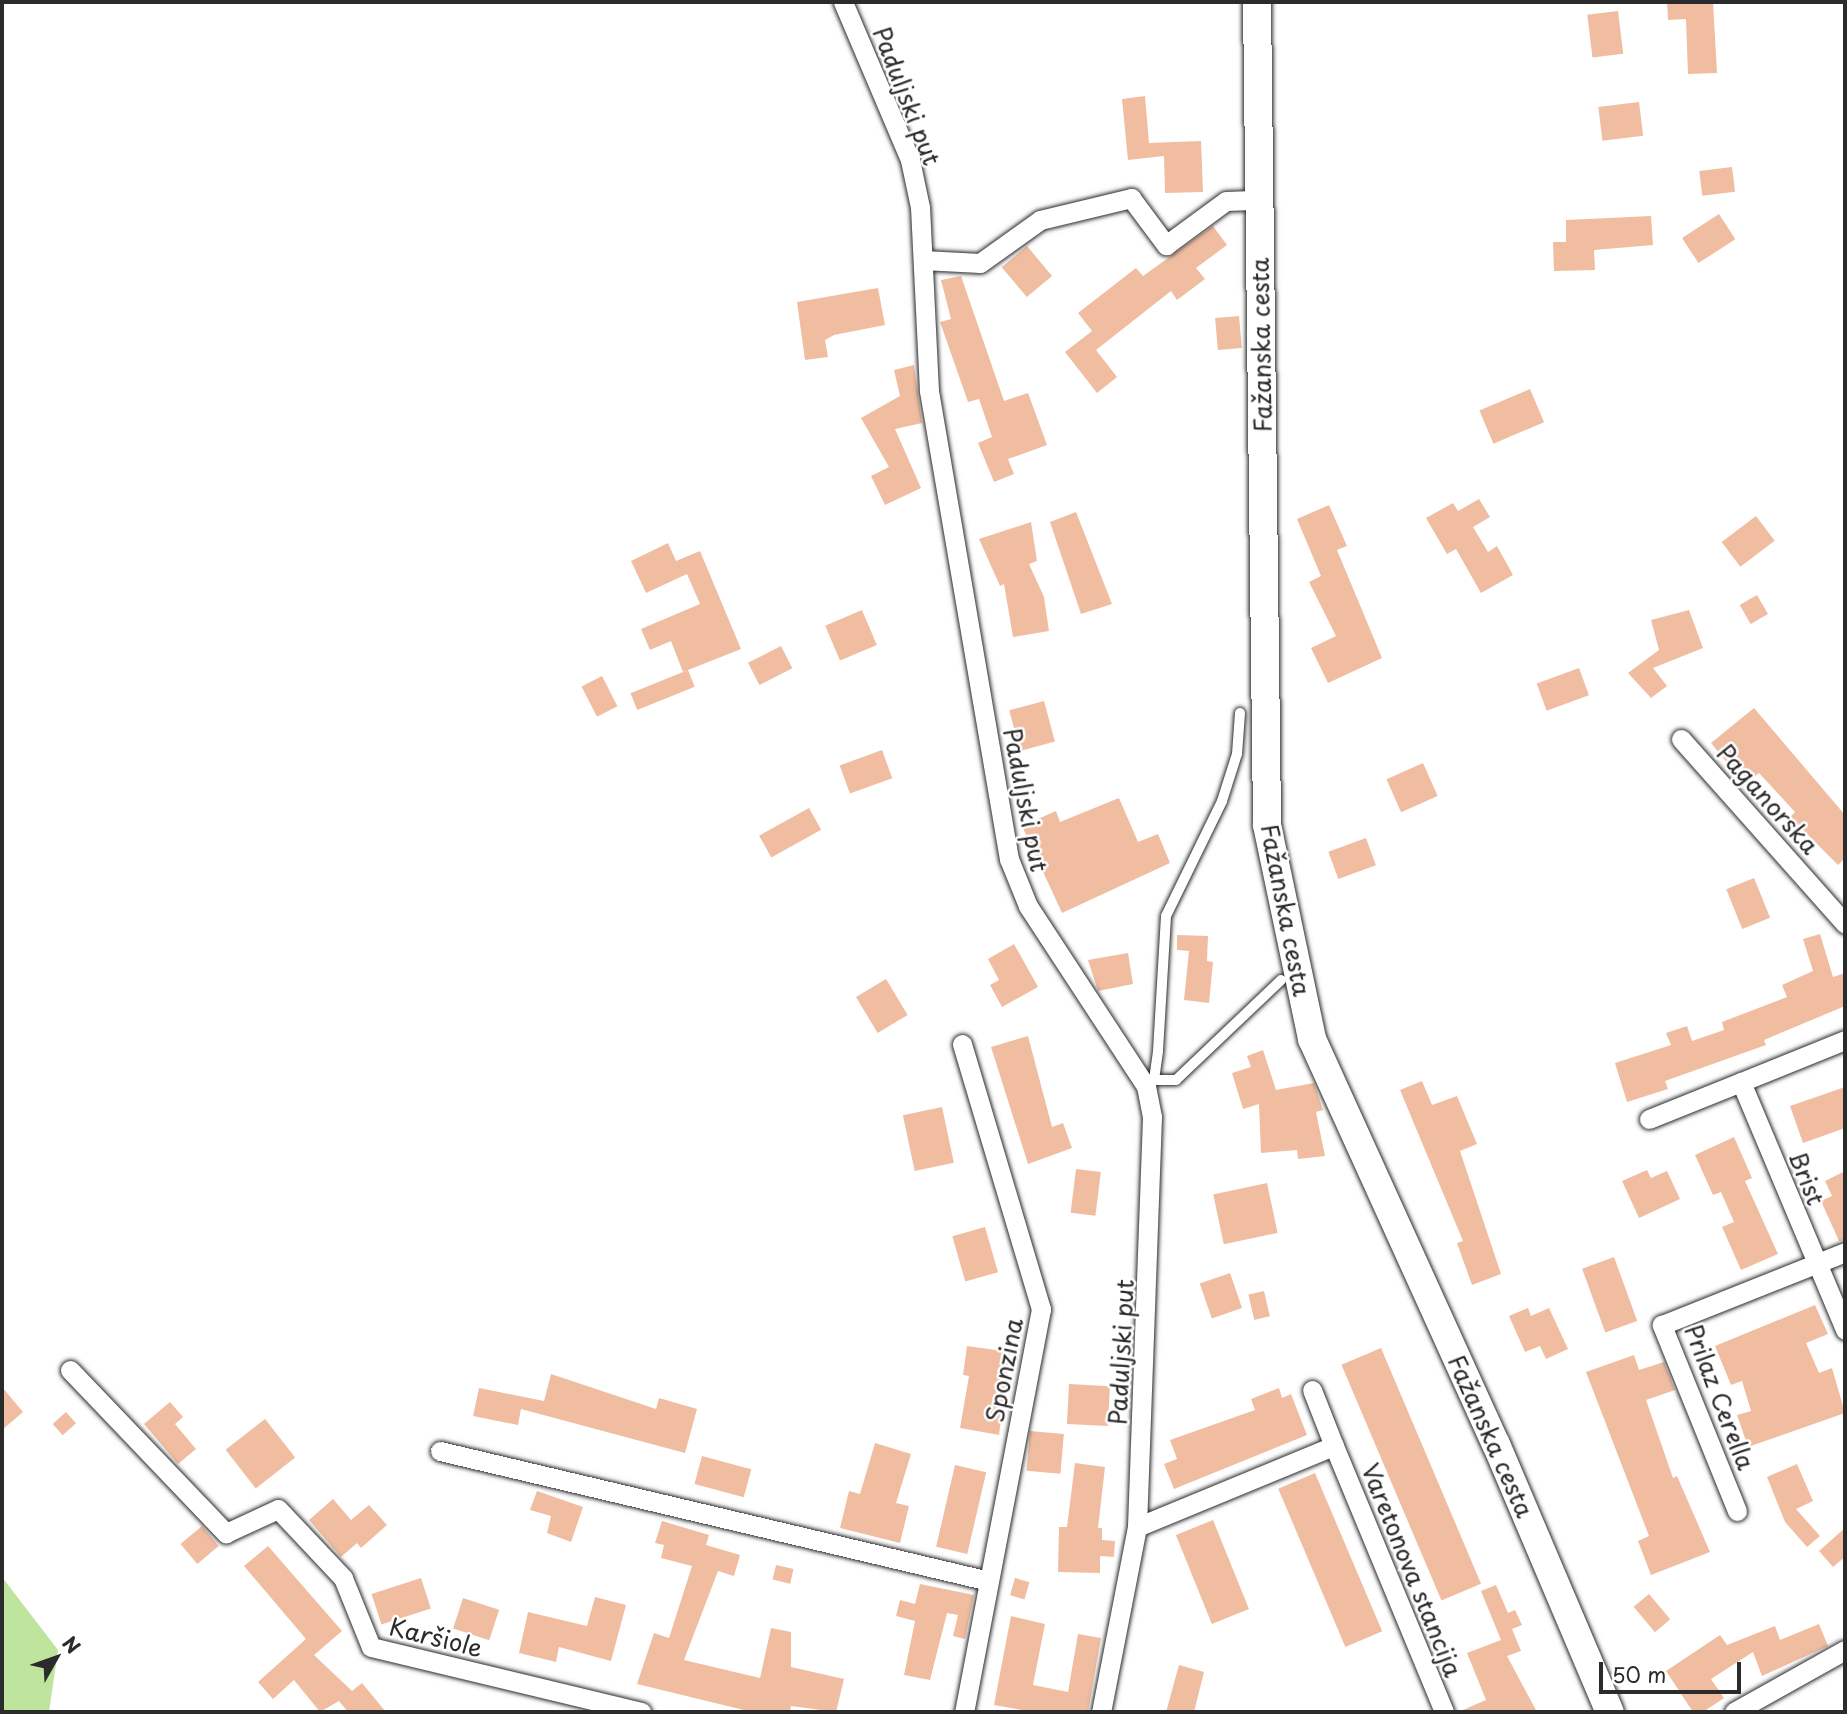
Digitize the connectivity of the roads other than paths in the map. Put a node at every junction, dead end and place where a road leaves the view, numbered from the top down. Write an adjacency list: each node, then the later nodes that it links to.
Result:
1 (843, 2): 4 (street, Paduljski put)
2 (1257, 2): 3 (main road, Fažanska cesta)
3 (1259, 201): 4 (street); 29 (main road, Fažanska cesta)
4 (923, 260): 12 (street, Paduljski put)
5 (1240, 713): 12 (lane)
6 (1681, 739): 7 (street, Paganorska)
7 (1845, 924)
8 (1281, 980): 12 (lane)
9 (1845, 1040): 11 (street)
10 (962, 1044): 23 (street, Sponzina)
11 (1741, 1082): 13 (street); 15 (street, Brist)
12 (1150, 1083): 22 (street, Paduljski put)
13 (1649, 1119)
14 (1845, 1252): 15 (street, Prilaz Cerella)
15 (1816, 1264): 16 (street, Brist); 21 (street, Prilaz Cerella)
16 (1845, 1330)
17 (70, 1370): 25 (street, Karšiole)
18 (1312, 1390): 19 (street, Varetonova stancija)
19 (1334, 1446): 22 (street, Varetonova stancija); 28 (street, Varetonova stancija)
20 (440, 1451): 23 (street)
21 (1737, 1511)
22 (1137, 1527): 27 (street, Paduljski put)
23 (989, 1581): 26 (street, Sponzina)
24 (1845, 1650): 30 (street)
25 (642, 1712)
26 (964, 1712)
27 (1101, 1712)
28 (1444, 1712)
29 (1610, 1712)
30 (1734, 1712)

